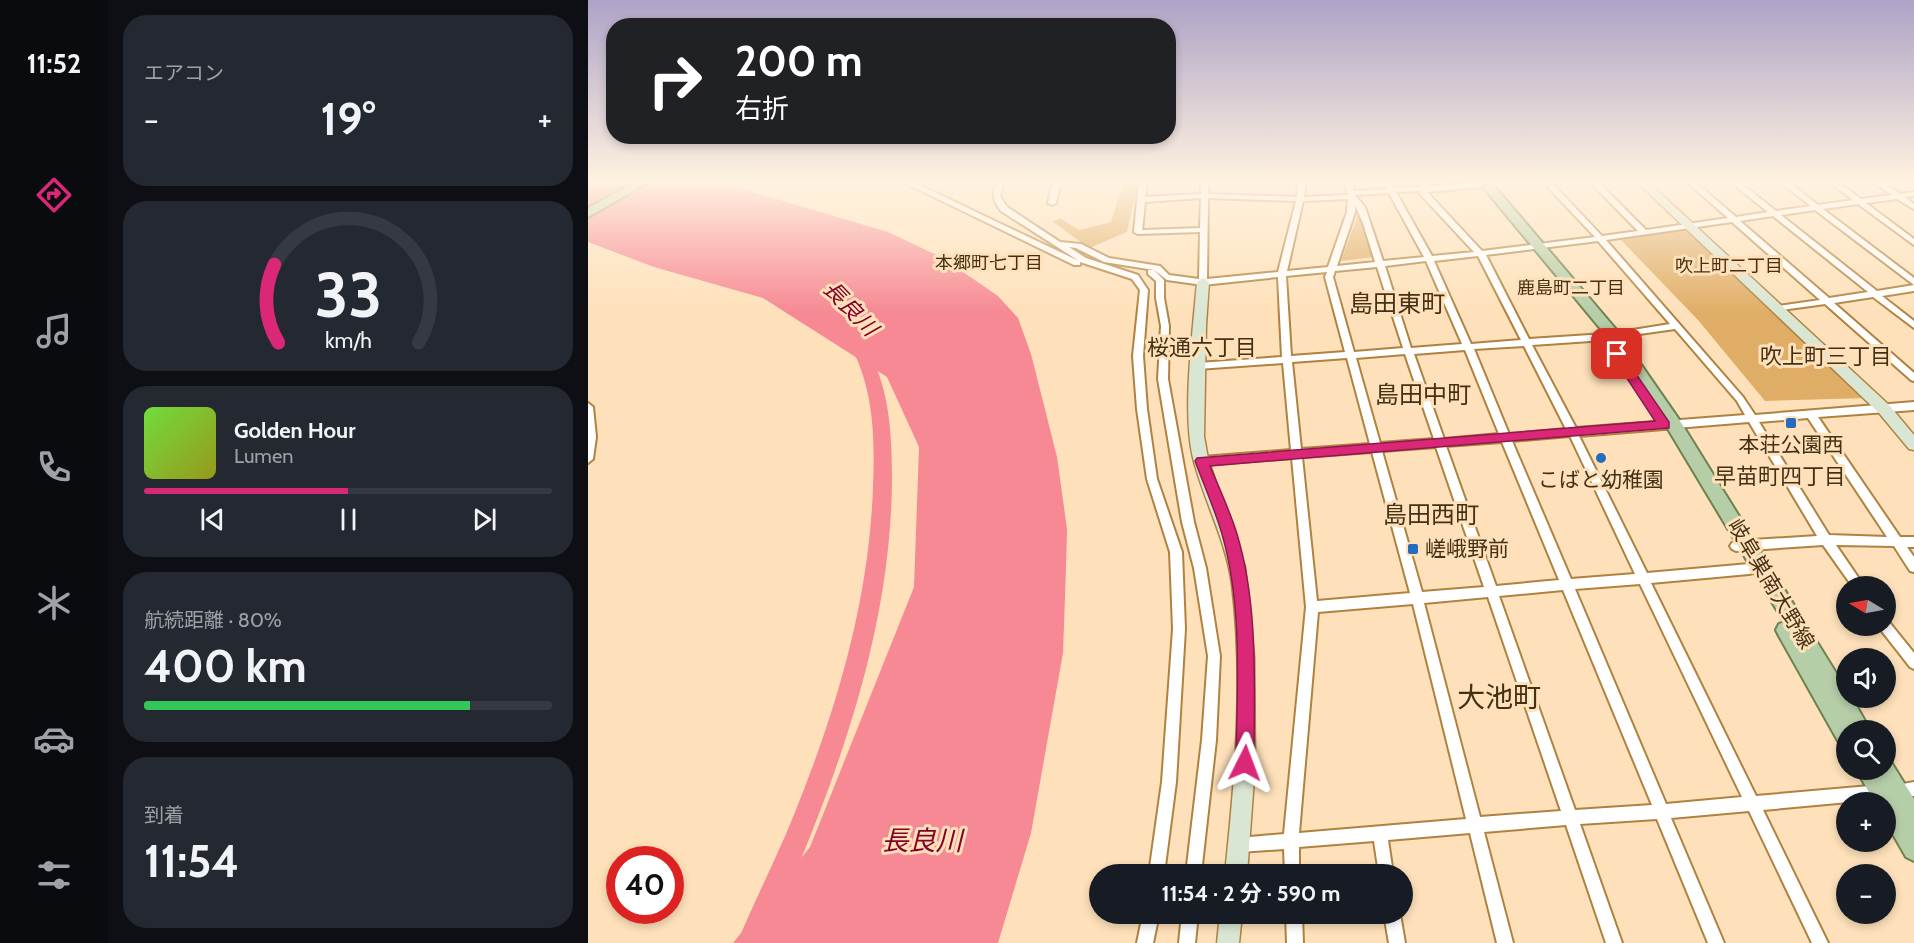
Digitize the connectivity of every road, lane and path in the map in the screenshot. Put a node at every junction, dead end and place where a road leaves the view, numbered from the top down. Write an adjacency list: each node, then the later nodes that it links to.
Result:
1 (997, 225): 31 (street)
2 (1029, 225): 23 (street)
3 (1138, 225): 19 (street)
4 (1203, 225): 19 (street)
5 (1294, 225): 30 (street)
6 (1348, 225): 29 (street)
7 (1367, 225): 27 (street)
8 (1410, 225): 26 (street)
9 (1454, 225): 25 (street)
10 (1518, 225): 24 (main road, 岐阜巣南大野線)
11 (1588, 225): 21 (street)
12 (1637, 225): 20 (street)
13 (1696, 225): 18 (street)
14 (1739, 225): 36 (street)
15 (1790, 225): 35 (street)
16 (1840, 225): 33 (street)
17 (1889, 225): 22 (street)
18 (1689, 226): 20 (street); 37 (street)
19 (1203, 230): 32 (street)
20 (1644, 232): 21 (street)
21 (1600, 238): 24 (street); 38 (street)
22 (1914, 243)
23 (1059, 244): 28 (street); 31 (street)
24 (1537, 247): 25 (street); 40 (main road, 岐阜巣南大野線)
25 (1481, 254): 26 (street); 41 (street)
26 (1428, 258): 27 (street); 42 (street)
27 (1380, 263): 29 (street); 43 (street)
28 (1142, 264): 32 (street); 89 (street)
29 (1332, 267): 30 (street); 44 (street)
30 (1282, 273): 32 (street); 45 (street)
31 (1135, 277): 88 (street)
32 (1203, 282): 46 (street)
33 (1914, 282)
34 (1914, 288): 35 (street)
35 (1875, 294): 36 (street); 39 (street)
36 (1826, 302): 37 (street); 47 (street)
37 (1778, 309): 50 (street)
38 (1678, 326): 40 (street); 52 (street)
39 (1914, 326)
40 (1610, 337): 41 (street); 53 (main road, 岐阜巣南大野線)
41 (1525, 343): 42 (street); 54 (street)
42 (1468, 346): 43 (street); 55 (street)
43 (1408, 351): 44 (street); 56 (street)
44 (1349, 355): 45 (street); 58 (street)
45 (1287, 360): 46 (street); 59 (street)
46 (1198, 366): 61 (street)
47 (1914, 378)
48 (1914, 406): 50 (street)
49 (588, 407): 60 (street)
50 (1884, 409): 51 (street); 57 (street)
51 (1812, 414): 52 (street); 63 (street)
52 (1754, 418): 53 (street); 62 (street)
53 (1669, 425): 54 (street); 65 (main road, 岐阜巣南大野線)
54 (1572, 431): 55 (street); 69 (street)
55 (1507, 436): 56 (street); 70 (street)
56 (1440, 441): 58 (street); 71 (street)
57 (1914, 445)
58 (1375, 447): 59 (street); 72 (street)
59 (1297, 453): 61 (street); 73 (street)
60 (588, 459)
61 (1202, 461): 86 (street)
62 (1826, 540): 63 (street); 65 (street); 68 (street)
63 (1895, 540): 64 (street); 66 (street)
64 (1914, 542)
65 (1741, 545): 67 (main road, 岐阜巣南大野線); 77 (main road, 岐阜巣南大野線)
66 (1914, 567)
67 (1749, 569): 69 (street); 76 (main road, 岐阜巣南大野線)
68 (1851, 576)
69 (1642, 577): 70 (street); 79 (street)
70 (1568, 584): 71 (street); 80 (street)
71 (1493, 590): 72 (street); 81 (street)
72 (1417, 597): 73 (street); 83 (street)
73 (1312, 607): 85 (street)
74 (1893, 636): 75 (street)
75 (1914, 663)
76 (1838, 720)
77 (1854, 720)
78 (1894, 785): 79 (street); 82 (main road); 87 (main road)
79 (1752, 803): 80 (street); 106 (street)
80 (1662, 813): 81 (street); 105 (street)
81 (1572, 817): 83 (street); 104 (street)
82 (1914, 820)
83 (1474, 826): 84 (street); 103 (street)
84 (1380, 834): 85 (street); 92 (street)
85 (1291, 842): 86 (street); 91 (street)
86 (1239, 845): 90 (street)
87 (1914, 849)
88 (1157, 864)
89 (1195, 864)
90 (1237, 864)
91 (1292, 864)
92 (1384, 864)
93 (1149, 924): 98 (street)
94 (1189, 924): 99 (street)
95 (1231, 924): 100 (street)
96 (1294, 924): 101 (street)
97 (1394, 924): 102 (street)
98 (1145, 943)
99 (1187, 943)
100 (1228, 943)
101 (1295, 943)
102 (1397, 943)
103 (1505, 943)
104 (1614, 943)
105 (1716, 943)
106 (1820, 943)

